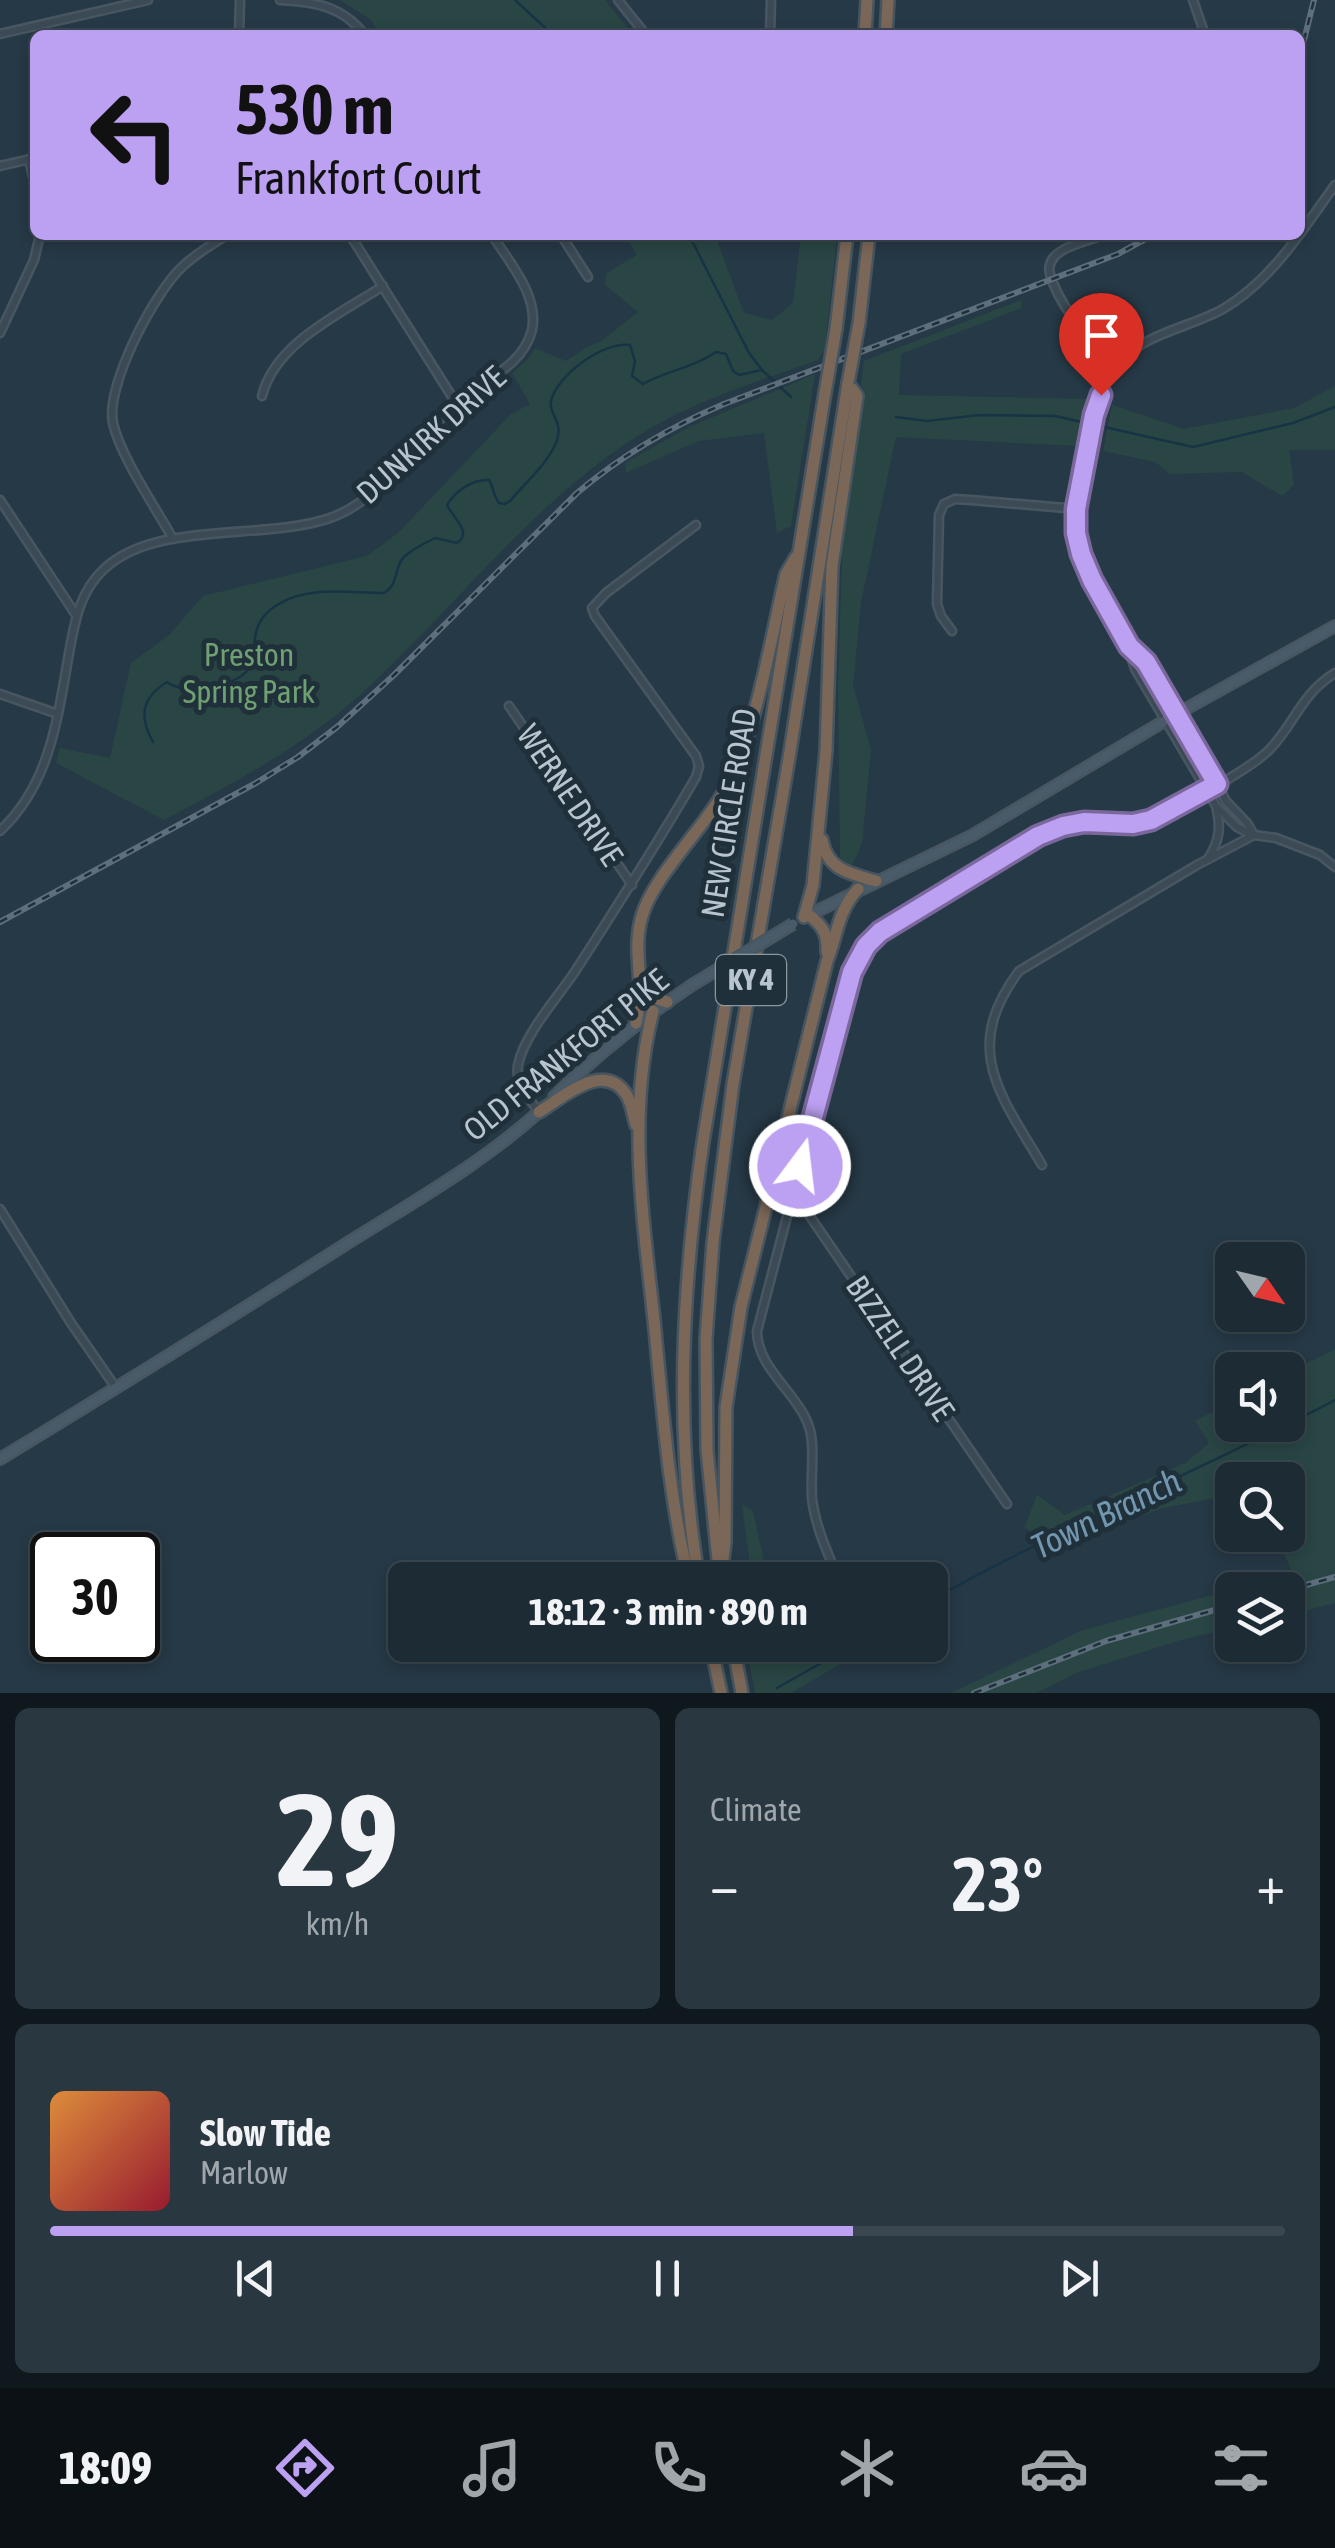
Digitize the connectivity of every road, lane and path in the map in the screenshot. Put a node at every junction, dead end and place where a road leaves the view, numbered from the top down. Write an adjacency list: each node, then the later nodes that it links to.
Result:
1 (148, 0): 16 (street)
2 (240, 0): 9 (street)
3 (280, 0): 10 (street)
4 (618, 0): 11 (street)
5 (770, 0): 12 (street)
6 (866, 0): 13 (highway)
7 (888, 0): 14 (highway)
8 (1193, 0): 15 (street)
9 (240, 30)
10 (360, 30)
11 (642, 30)
12 (770, 30)
13 (865, 30)
14 (886, 30)
15 (1203, 30)
16 (0, 34)
17 (30, 159): 18 (street)
18 (0, 166)
19 (1335, 185): 20 (street)
20 (1305, 227)
21 (39, 240): 32 (street)
22 (220, 240): 40 (street)
23 (353, 240): 31 (street)
24 (495, 240): 36 (street, DUNKIRK DRIVE)
25 (564, 240): 30 (street)
26 (847, 240): 41 (highway, NEW CIRCLE ROAD / KY 4, bridge)
27 (868, 240): 34 (highway, NEW CIRCLE ROAD / KY 4, bridge)
28 (1090, 240): 33 (street)
29 (1295, 240): 33 (street)
30 (588, 277)
31 (383, 286): 35 (street); 36 (street)
32 (0, 333)
33 (1119, 364): 38 (street)
34 (848, 384): 55 (highway); 79 (highway, NEW CIRCLE ROAD / KY 4)
35 (262, 396)
36 (456, 403): 40 (street, DUNKIRK DRIVE)
37 (0, 500): 42 (street)
38 (1076, 509): 44 (street); 45 (street)
39 (696, 526): 61 (street)
40 (173, 539): 42 (street, DUNKIRK DRIVE)
41 (801, 549): 65 (highway); 78 (highway, NEW CIRCLE ROAD / KY 4)
42 (76, 615): 49 (street, DUNKIRK DRIVE)
43 (1335, 626): 50 (main road, OLD FRANKFORT PIKE)
44 (952, 631)
45 (1129, 646): 50 (street); 51 (street)
46 (1335, 674): 52 (street)
47 (0, 694): 49 (street)
48 (509, 706): 61 (street, WERNE DRIVE)
49 (58, 714): 56 (street, DUNKIRK DRIVE)
50 (1177, 714): 51 (main road, OLD FRANKFORT PIKE); 52 (street)
51 (1166, 720): 53 (street); 60 (main road, OLD FRANKFORT PIKE)
52 (1217, 784): 53 (street); 57 (street)
53 (1208, 789): 54 (street); 72 (street)
54 (1216, 806): 57 (street); 58 (street)
55 (820, 826): 60 (highway); 63 (highway)
56 (0, 831)
57 (1254, 835): 58 (street); 59 (street)
58 (1208, 859): 71 (street)
59 (1335, 867)
60 (876, 880): 62 (main road, OLD FRANKFORT PIKE)
61 (632, 884): 69 (street)
62 (858, 890): 63 (main road, OLD FRANKFORT PIKE); 64 (highway)
63 (802, 919): 64 (highway); 66 (main road, OLD FRANKFORT PIKE, bridge)
64 (827, 962): 80 (highway)
65 (639, 977): 66 (highway); 68 (highway)
66 (667, 1002): 67 (main road, OLD FRANKFORT PIKE)
67 (653, 1011): 68 (main road, OLD FRANKFORT PIKE); 70 (highway)
68 (636, 1023): 69 (main road, OLD FRANKFORT PIKE)
69 (539, 1112): 70 (highway); 74 (main road, OLD FRANKFORT PIKE)
70 (640, 1134): 77 (highway)
71 (1042, 1165)
72 (793, 1192): 76 (street, BIZZELL DRIVE); 81 (street)
73 (0, 1209): 74 (street)
74 (116, 1389): 75 (main road, OLD FRANKFORT PIKE)
75 (0, 1459)
76 (1008, 1504)
77 (686, 1562)
78 (696, 1562)
79 (718, 1562)
80 (722, 1562)
81 (832, 1562)
82 (715, 1662): 84 (highway)
83 (736, 1662): 85 (highway)
84 (721, 1693)
85 (742, 1693)

